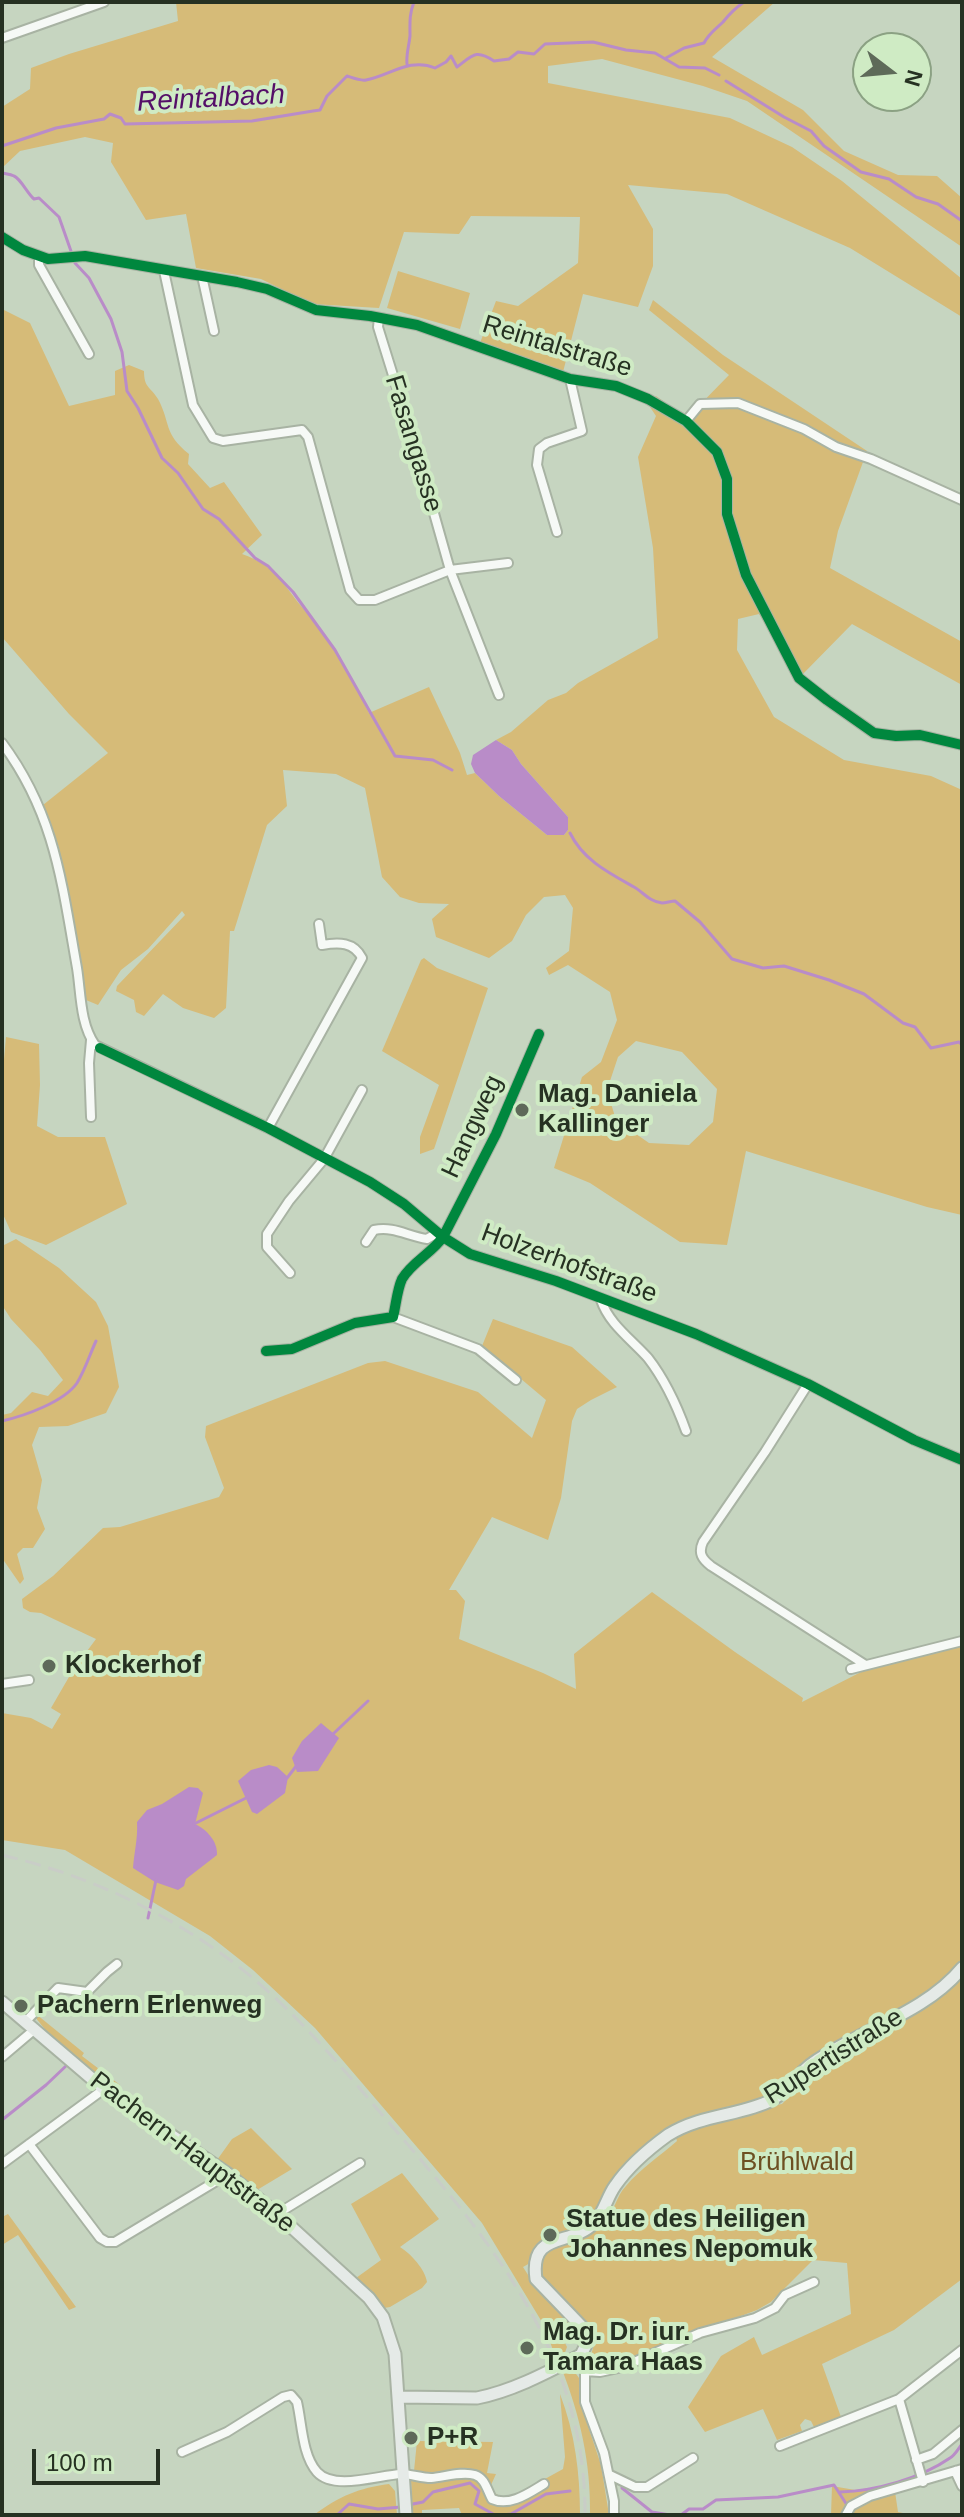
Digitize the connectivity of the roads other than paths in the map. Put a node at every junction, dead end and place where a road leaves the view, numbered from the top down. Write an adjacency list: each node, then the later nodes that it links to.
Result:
1 (104, 2): 2 (street)
2 (2, 38)
3 (2, 237): 4 (street, Reintalstraße)
4 (39, 257): 5 (street, Reintalstraße); 9 (street)
5 (164, 271): 6 (street, Reintalstraße); 15 (street)
6 (202, 276): 7 (street, Reintalstraße); 8 (street)
7 (379, 318): 10 (street, Reintalstraße); 15 (street, Fasangasse)
8 (214, 331)
9 (89, 354)
10 (570, 379): 11 (street, Reintalstraße); 13 (street, Reintalstraße)
11 (686, 421): 12 (street); 18 (street, Reintalstraße)
12 (962, 500)
13 (557, 532)
14 (508, 563): 15 (street)
15 (450, 570): 16 (street, Fasangasse)
16 (499, 695)
17 (2, 743): 21 (street)
18 (962, 745)
19 (319, 924): 24 (street)
20 (539, 1034): 26 (street, Hangweg)
21 (91, 1040): 23 (street); 24 (street, Holzerhofstraße)
22 (362, 1090): 25 (street)
23 (91, 1117)
24 (268, 1128): 25 (street, Holzerhofstraße)
25 (324, 1159): 26 (street, Holzerhofstraße); 28 (street)
26 (440, 1235): 27 (street); 29 (street, Holzerhofstraße); 30 (street, Hangweg)
27 (366, 1242)
28 (290, 1273)
29 (601, 1300): 33 (street, Holzerhofstraße); 34 (street, Holzerhofstraße)
30 (393, 1317): 31 (street); 32 (street)
31 (266, 1351)
32 (516, 1380)
33 (808, 1384): 35 (street, Holzerhofstraße); 37 (street)
34 (686, 1431)
35 (962, 1460)
36 (962, 1641): 37 (street)
37 (864, 1664): 38 (street)
38 (851, 1669)
39 (29, 1680): 40 (street)
40 (2, 1684)
41 (117, 1964): 44 (street)
42 (962, 1968): 54 (main road, Rupertistraße)
43 (2, 2002): 44 (main road, Pachern-Hauptstraße)
44 (31, 2025): 45 (street); 46 (main road, Pachern-Hauptstraße)
45 (2, 2057)
46 (104, 2089): 47 (street); 50 (main road, Pachern-Hauptstraße)
47 (29, 2144): 49 (street); 50 (street)
48 (360, 2163): 51 (street)
49 (2, 2164)
50 (228, 2174): 51 (main road, Pachern-Hauptstraße)
51 (277, 2214): 56 (main road, Pachern-Hauptstraße)
52 (814, 2282): 55 (street)
53 (962, 2350): 57 (street)
54 (581, 2355): 55 (street); 56 (main road)
55 (585, 2371): 65 (street)
56 (398, 2397): 64 (main road, Pachern-Hauptstraße)
57 (899, 2399): 59 (street); 62 (street)
58 (962, 2430): 62 (street)
59 (780, 2446)
60 (182, 2452): 64 (street)
61 (693, 2458): 65 (street)
62 (916, 2460): 66 (street)
63 (958, 2470): 66 (street); 68 (street)
64 (403, 2474): 67 (street); 69 (main road, Pachern-Hauptstraße)
65 (610, 2475): 70 (street)
66 (923, 2482): 71 (street)
67 (544, 2484)
68 (962, 2486)
69 (406, 2515)
70 (614, 2515)
71 (846, 2515)

